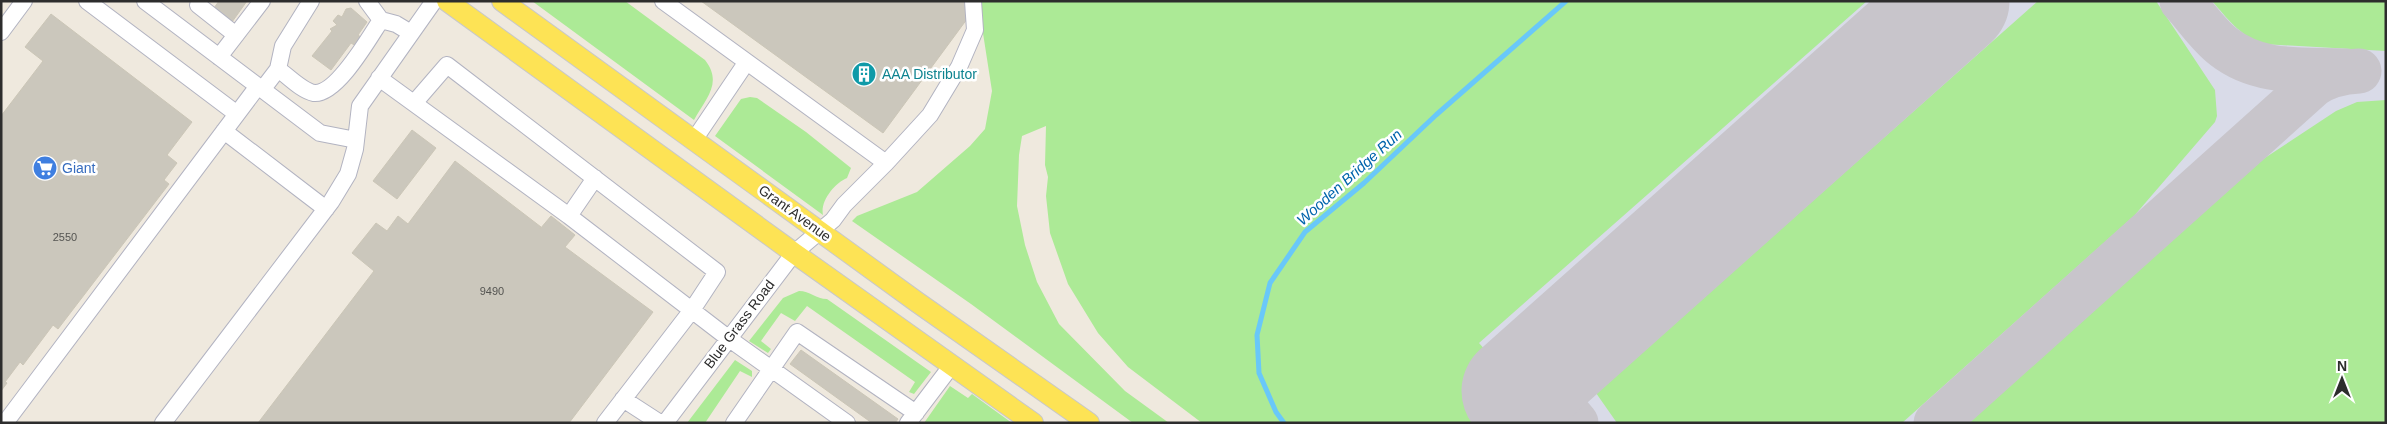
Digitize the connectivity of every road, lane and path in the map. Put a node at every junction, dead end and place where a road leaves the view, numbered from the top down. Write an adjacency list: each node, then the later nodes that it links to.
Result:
1 (24, 1): 15 (street)
2 (87, 1): 24 (street)
3 (145, 1): 14 (street)
4 (262, 1): 17 (street)
5 (311, 1): 20 (street)
6 (367, 1): 13 (street)
7 (434, 1): 16 (street)
8 (447, 1): 33 (main road)
9 (502, 1): 27 (main road, Grant Avenue)
10 (663, 1): 19 (street)
11 (973, 1): 28 (street, Blue Grass Road)
12 (199, 3): 14 (street); 17 (street)
13 (381, 20): 16 (street); 20 (street)
14 (180, 27): 18 (street)
15 (1, 32)
16 (412, 33): 21 (street)
17 (236, 35): 18 (street)
18 (219, 57): 22 (street)
19 (746, 63): 27 (street); 28 (street)
20 (278, 69): 22 (street)
21 (379, 78): 23 (street); 26 (street)
22 (260, 88): 24 (street); 26 (street)
23 (415, 102): 29 (street); 31 (street)
24 (237, 114): 25 (street)
25 (224, 131): 30 (street); 40 (street)
26 (356, 140): 30 (street)
27 (694, 140): 32 (main road, Grant Avenue)
28 (886, 163): 32 (street, Blue Grass Road)
29 (595, 178): 31 (street); 34 (street)
30 (326, 209): 41 (street)
31 (569, 216): 34 (street)
32 (820, 232): 33 (street, Blue Grass Road); 48 (main road, Grant Avenue)
33 (794, 253): 35 (street, Blue Grass Road); 36 (main road)
34 (692, 310): 35 (street); 38 (street)
35 (728, 338): 37 (street); 44 (street, Blue Grass Road)
36 (952, 365): 39 (street); 47 (main road)
37 (771, 369): 39 (street); 45 (street); 46 (street)
38 (623, 399): 42 (street); 43 (street)
39 (912, 418)
40 (5, 423)
41 (163, 423)
42 (605, 423)
43 (660, 423)
44 (665, 423)
45 (734, 423)
46 (847, 423)
47 (1034, 423)
48 (1089, 423)

